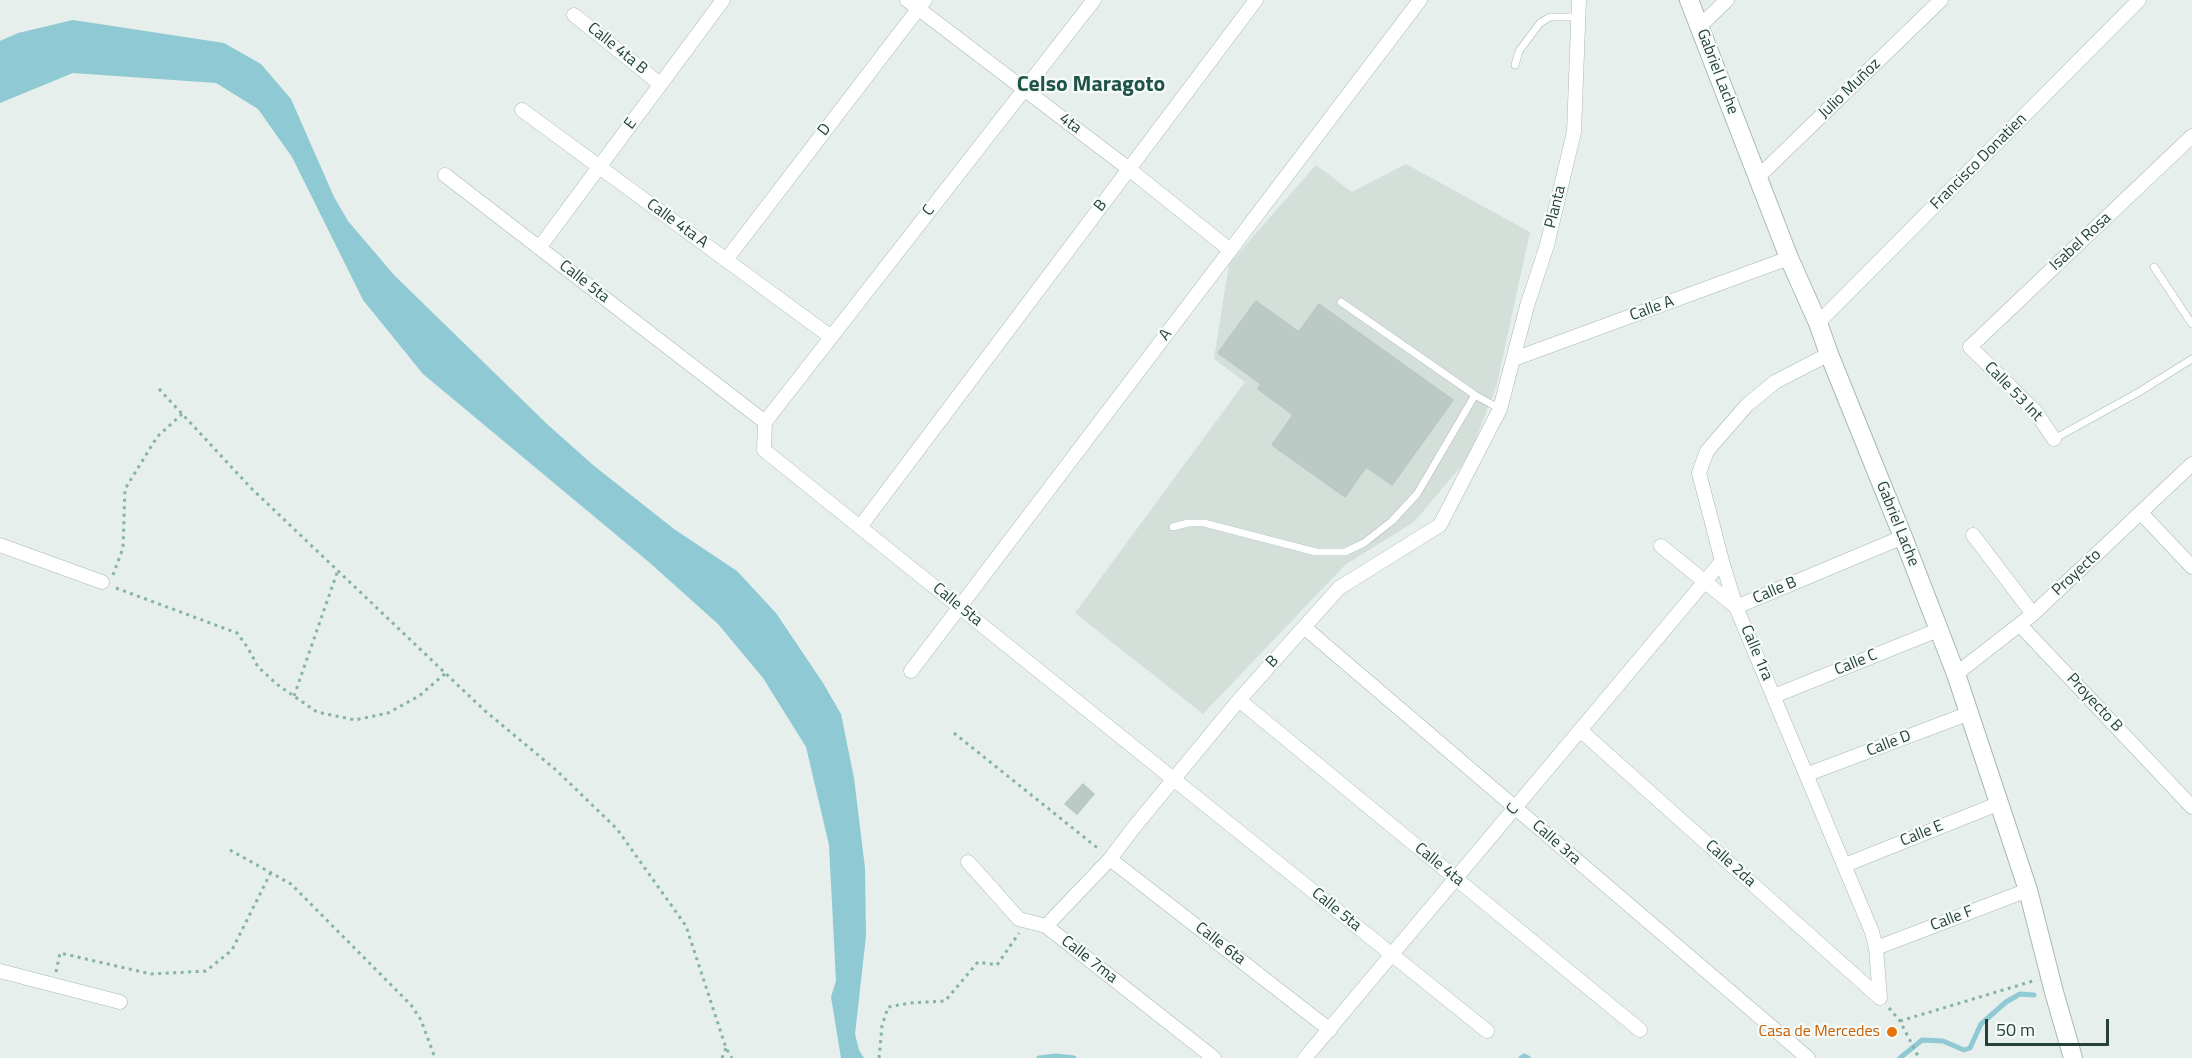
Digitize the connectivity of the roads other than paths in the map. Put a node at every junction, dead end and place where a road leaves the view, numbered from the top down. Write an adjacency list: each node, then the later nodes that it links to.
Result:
1 (723, 0): 15 (street, E)
2 (1094, 0): 16 (street, C)
3 (1256, 0): 20 (street, B)
4 (1420, 0): 24 (street, A)
5 (1578, 0): 12 (street, Planta)
6 (1689, 0): 13 (street, Gabriel Lache)
7 (1727, 0): 13 (street)
8 (1941, 0): 22 (street, Julio Muñoz)
9 (2139, 0): 29 (street, Francisco Donatien)
10 (917, 3): 16 (street, 4ta); 26 (street, D)
11 (574, 15): 15 (street, Calle 4ta B)
12 (1577, 16): 14 (lane); 34 (street, Planta)
13 (1699, 27): 22 (street, Gabriel Lache)
14 (1515, 65)
15 (660, 84): 19 (street, E)
16 (1024, 89): 20 (street, 4ta); 31 (street, C)
17 (522, 110): 19 (street, Calle 4ta A)
18 (2192, 136): 32 (street, Isabel Rosa)
19 (599, 167): 23 (street, E); 26 (street, Calle 4ta A)
20 (1129, 169): 24 (street, 4ta); 42 (street, B)
21 (445, 175): 23 (street, Calle 5ta)
22 (1758, 177): 25 (street, Gabriel Lache)
23 (539, 248): 38 (street, Calle 5ta)
24 (1230, 250): 52 (street, A)
25 (1789, 258): 29 (street, Gabriel Lache); 34 (street, Calle A)
26 (726, 260): 31 (street, Calle 4ta A)
27 (2154, 267): 30 (lane)
28 (1341, 302): 36 (lane)
29 (1818, 323): 33 (street, Gabriel Lache)
30 (2192, 324)
31 (831, 337): 38 (street, C)
32 (1970, 347): 39 (street, Calle 53 Int)
33 (1828, 354): 45 (street, Gabriel Lache); 48 (street, Calle 1ra)
34 (1514, 359): 37 (street, Planta)
35 (2192, 359): 39 (lane)
36 (1475, 395): 37 (lane); 43 (lane)
37 (1500, 410): 56 (street, B)
38 (765, 422): 42 (street, Calle 5ta)
39 (2054, 439)
40 (2192, 464): 41 (street, Proyecto)
41 (2141, 513): 49 (street); 54 (street, Proyecto)
42 (860, 527): 52 (street, Calle 5ta)
43 (1173, 527)
44 (1973, 535): 54 (street)
45 (1903, 537): 53 (street, Calle B); 57 (street, Gabriel Lache)
46 (0, 545): 51 (street)
47 (1661, 546): 50 (street, Calle B)
48 (1722, 561): 50 (street, C); 53 (street, Calle 1ra)
49 (2192, 567)
50 (1705, 582): 53 (street, Calle B); 63 (street, C)
51 (106, 584)
52 (959, 607): 58 (street, A); 65 (street, Calle 5ta)
53 (1737, 607): 60 (street, Calle 1ra)
54 (2033, 614): 55 (street, Proyecto)
55 (2020, 625): 59 (street, Proyecto); 67 (street, Proyecto B)
56 (1304, 627): 61 (street, B); 68 (street, Calle 3ra)
57 (1938, 630): 59 (street, Gabriel Lache); 60 (street, Calle C)
58 (911, 671)
59 (1956, 674): 62 (street, Gabriel Lache)
60 (1774, 696): 64 (street, Calle 1ra)
61 (1239, 700): 65 (street, B); 72 (street, Calle 4ta)
62 (1970, 713): 64 (street, Calle D); 66 (street, Gabriel Lache)
63 (1580, 730): 68 (street, C); 78 (street, Calle 2da)
64 (1808, 774): 71 (street, Calle 1ra)
65 (1174, 780): 69 (street, B); 76 (street, Calle 5ta)
66 (2000, 803): 71 (street, Calle E); 73 (street, Gabriel Lache)
67 (2192, 807)
68 (1515, 808): 72 (street, C); 85 (street, Calle 3ra)
69 (1110, 859): 74 (street, B); 80 (street, Calle 6ta)
70 (968, 862): 74 (street, Calle 7ma)
71 (1845, 865): 75 (street, Calle 1ra)
72 (1456, 878): 76 (street, C); 81 (street, Calle 4ta)
73 (2028, 890): 75 (street, Calle F); 86 (street, Gabriel Lache)
74 (1046, 926): 83 (street, Calle 7ma)
75 (1876, 948): 78 (street, Calle 1ra)
76 (1392, 955): 80 (street, C); 82 (street, Calle 5ta)
77 (0, 971): 79 (street)
78 (1880, 998)
79 (120, 1002)
80 (1330, 1030): 84 (street, C)
81 (1640, 1030)
82 (1487, 1031)
83 (1214, 1058)
84 (1305, 1058)
85 (1808, 1058)
86 (2073, 1058)

